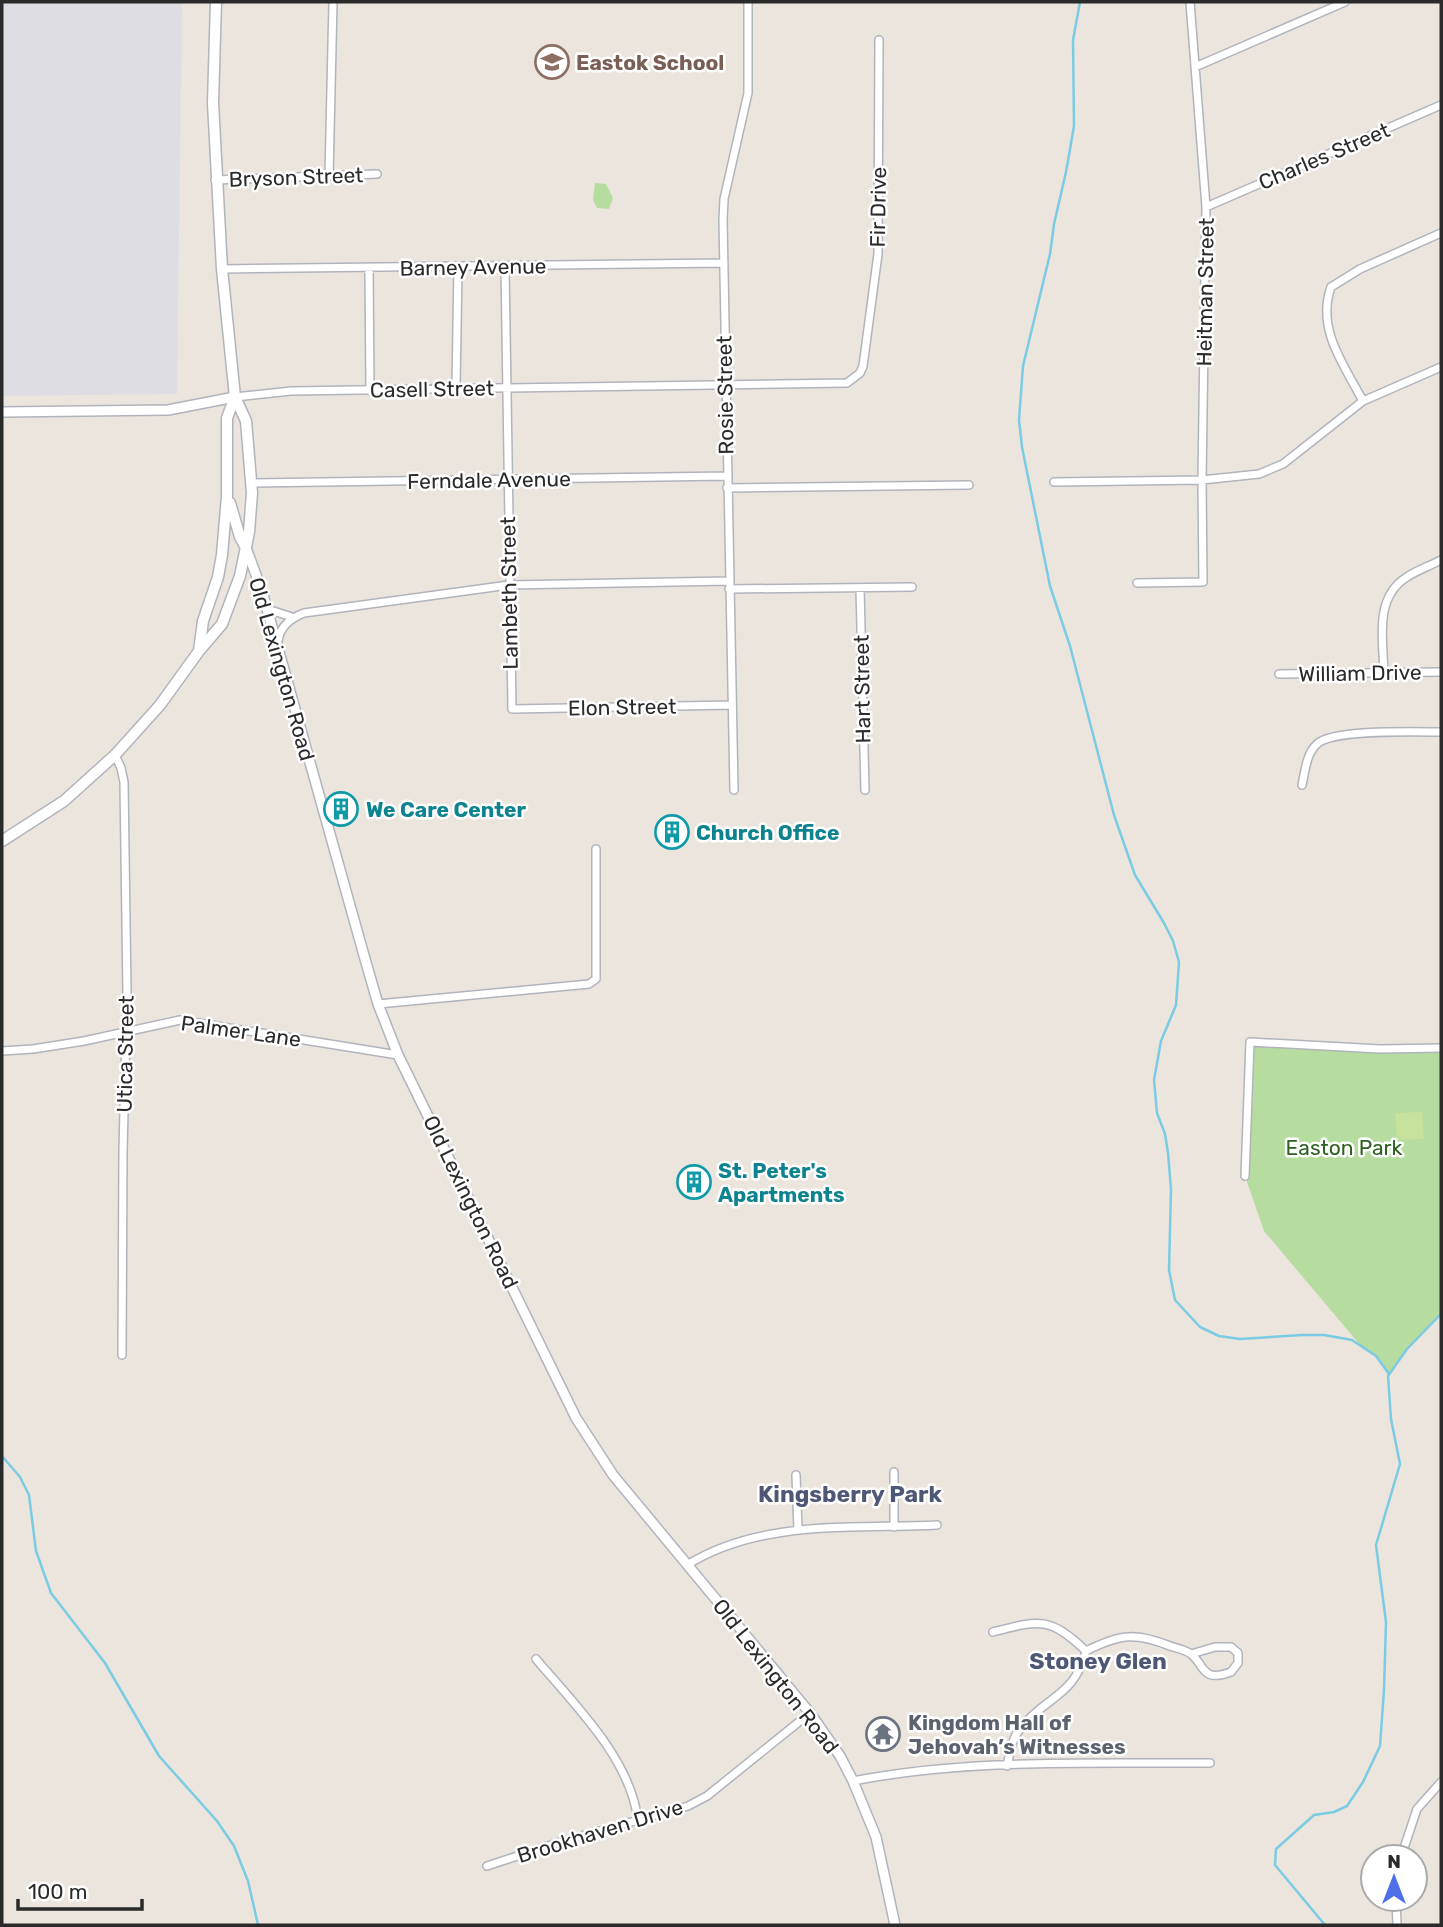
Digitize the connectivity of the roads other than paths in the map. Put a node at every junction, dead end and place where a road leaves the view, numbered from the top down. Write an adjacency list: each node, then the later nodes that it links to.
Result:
1 (216, 2): 11 (main road, Old Lexington Road)
2 (333, 2): 10 (street)
3 (748, 2): 14 (street, Rosie Street)
4 (1190, 2): 7 (street, Heitman Street)
5 (1345, 2): 7 (street)
6 (879, 40): 20 (street, Fir Drive)
7 (1195, 67): 12 (street, Heitman Street)
8 (1441, 105): 12 (street, Charles Street)
9 (377, 174): 10 (street, Bryson Street)
10 (329, 175): 11 (street, Bryson Street)
11 (215, 180): 18 (main road, Old Lexington Road)
12 (1206, 207): 30 (street, Heitman Street)
13 (1441, 233): 26 (street)
14 (723, 263): 16 (street, Barney Avenue); 21 (street, Rosie Street)
15 (458, 267): 16 (street, Barney Avenue); 17 (street, Barney Avenue); 22 (street)
16 (505, 267): 23 (street, Lambeth Street)
17 (369, 268): 18 (street, Barney Avenue); 24 (street)
18 (222, 269): 25 (main road, Old Lexington Road)
19 (1441, 367): 26 (street)
20 (860, 373): 21 (street, Casell Street)
21 (724, 386): 23 (street, Casell Street); 28 (street, Rosie Street)
22 (456, 388): 23 (street, Casell Street); 24 (street, Casell Street)
23 (507, 388): 29 (street, Lambeth Street)
24 (370, 391): 25 (street, Casell Street)
25 (235, 397): 27 (street, Casell Street); 31 (main road, Old Lexington Road); 33 (main road, Old Lexington Road)
26 (1363, 401): 30 (street)
27 (2, 412)
28 (727, 476): 29 (street, Ferndale Avenue); 35 (street, Rosie Street)
29 (507, 480): 33 (street, Ferndale Avenue); 39 (street, Lambeth Street)
30 (1202, 480): 32 (street); 38 (street, Heitman Street)
31 (227, 482): 36 (main road); 46 (main road)
32 (1054, 482)
33 (251, 483): 36 (main road, Old Lexington Road)
34 (969, 485): 35 (street)
35 (727, 488): 40 (street, Rosie Street)
36 (246, 548): 43 (street, Old Lexington Road); 46 (main road)
37 (1441, 560): 47 (street)
38 (1137, 583)
39 (509, 585): 40 (street); 44 (street); 51 (street, Lambeth Street)
40 (729, 585): 42 (street); 50 (street, Rosie Street)
41 (912, 587): 42 (street)
42 (860, 588): 56 (street, Hart Street)
43 (267, 609): 44 (street); 45 (street, Old Lexington Road)
44 (292, 617): 45 (street)
45 (277, 647): 59 (street, Old Lexington Road)
46 (199, 650): 53 (main road)
47 (1384, 672): 48 (street, William Drive); 49 (street, William Drive)
48 (1441, 672)
49 (1279, 674)
50 (732, 705): 51 (street, Elon Street); 55 (street, Rosie Street)
51 (512, 709)
52 (1441, 732): 54 (street)
53 (115, 755): 57 (main road); 60 (street, Utica Street)
54 (1302, 785)
55 (734, 790)
56 (865, 790)
57 (2, 841)
58 (596, 849): 59 (street)
59 (378, 1004): 63 (street, Old Lexington Road)
60 (126, 1031): 62 (street, Palmer Lane); 63 (street, Palmer Lane); 65 (street, Utica Street)
61 (1441, 1048): 64 (street)
62 (2, 1051)
63 (398, 1055): 71 (street, Old Lexington Road)
64 (1245, 1176)
65 (122, 1355)
66 (894, 1472): 69 (street)
67 (796, 1475): 70 (street)
68 (937, 1525): 69 (street)
69 (894, 1527): 70 (street)
70 (798, 1530): 71 (street)
71 (687, 1565): 76 (street, Old Lexington Road)
72 (993, 1632): 73 (street)
73 (1086, 1651): 74 (street); 78 (street)
74 (1191, 1654): 74 (street)
75 (536, 1659): 81 (street)
76 (810, 1713): 79 (street, Old Lexington Road); 81 (street, Brookhaven Drive)
77 (1210, 1763): 78 (street)
78 (1007, 1766): 79 (street)
79 (853, 1781): 84 (street, Old Lexington Road)
80 (1441, 1782): 82 (street)
81 (638, 1822): 83 (street, Brookhaven Drive)
82 (1406, 1843)
83 (487, 1866)
84 (895, 1925)

